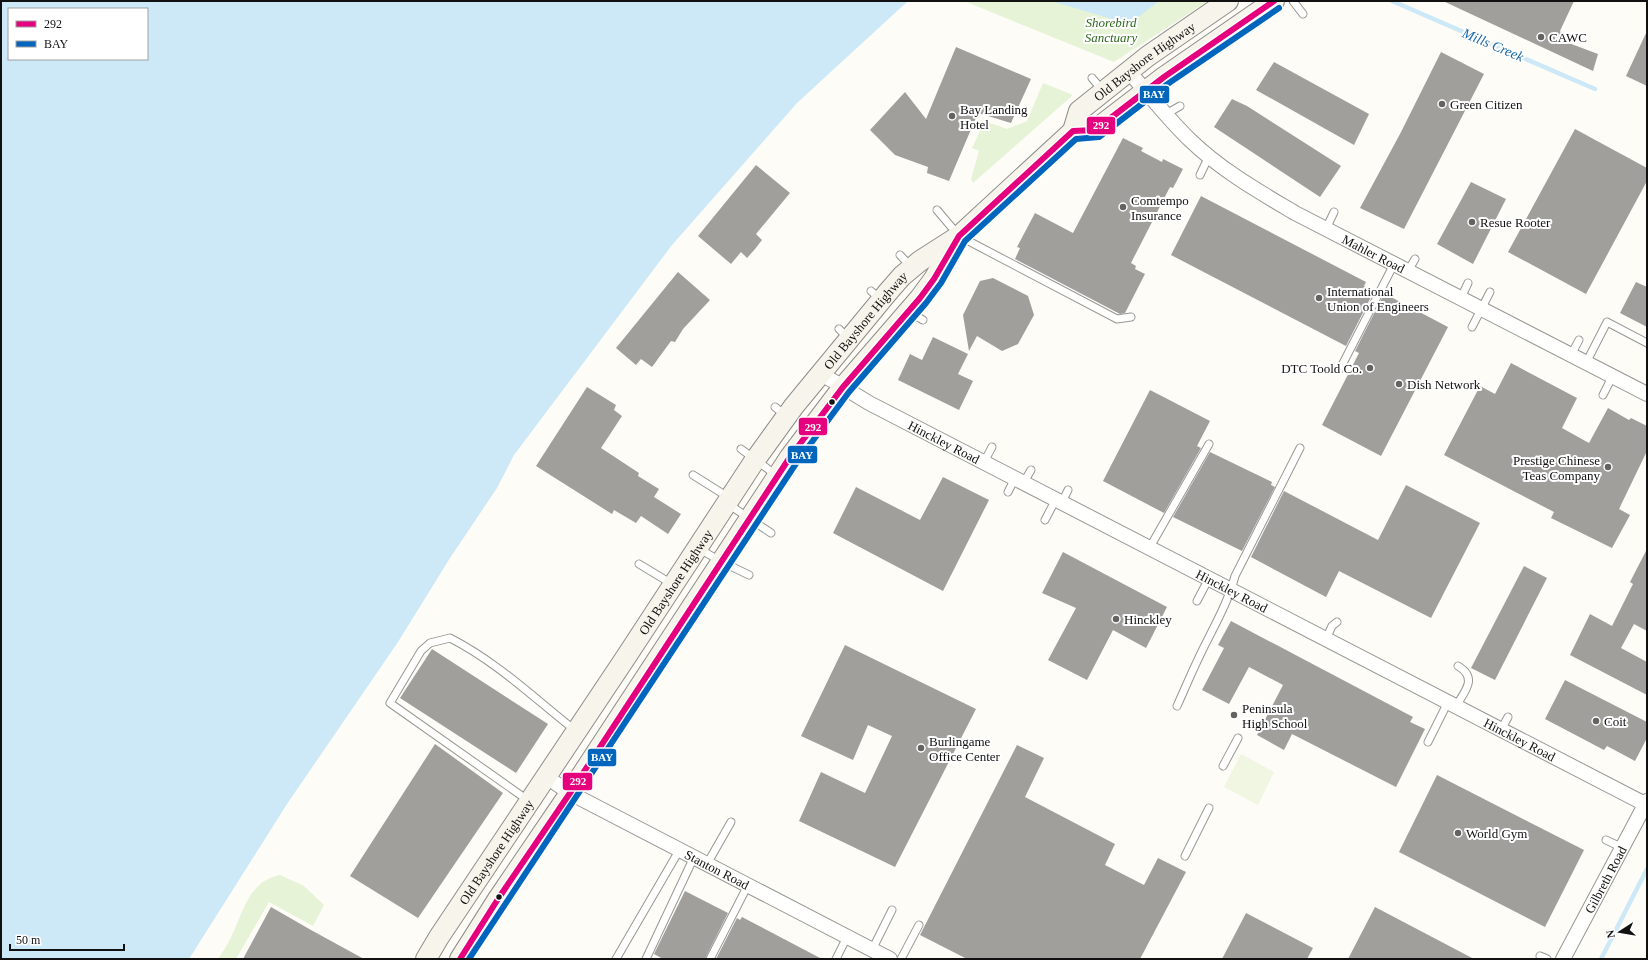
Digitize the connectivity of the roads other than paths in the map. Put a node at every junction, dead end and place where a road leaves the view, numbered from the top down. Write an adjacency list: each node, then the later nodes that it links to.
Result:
1 (1228, 1): 5 (main road, Old Bayshore Highway)
2 (1274, 1): 6 (main road, Old Bayshore Highway)
3 (1293, 1): 4 (lane)
4 (1303, 14)
5 (1129, 72): 6 (street, Mahler Road); 9 (main road, Old Bayshore Highway)
6 (1146, 91): 8 (street, Mahler Road); 9 (main road, Old Bayshore Highway)
7 (1180, 106): 8 (lane)
8 (1166, 114): 10 (street, Mahler Road)
9 (1073, 131): 15 (main road, Old Bayshore Highway)
10 (1209, 156): 11 (lane); 14 (street, Mahler Road)
11 (1200, 175)
12 (936, 210): 15 (lane)
13 (1334, 212): 14 (lane)
14 (1326, 229): 16 (street, Mahler Road)
15 (959, 236): 21 (lane); 28 (main road, Old Bayshore Highway); 30 (main road, Old Bayshore Highway)
16 (1394, 264): 19 (street, Mahler Road); 27 (lane)
17 (1468, 283): 19 (lane)
18 (1490, 292): 20 (lane)
19 (1461, 298): 20 (street, Mahler Road)
20 (1482, 309): 22 (lane); 25 (street, Mahler Road)
21 (1131, 317)
22 (1472, 327)
23 (1579, 340): 25 (lane)
24 (1647, 343): 26 (lane)
25 (1571, 355): 26 (street, Mahler Road)
26 (1586, 363): 29 (street, Mahler Road)
27 (1340, 368)
28 (820, 373): 30 (street, Hinckley Road); 36 (main road, Old Bayshore Highway)
29 (1612, 376): 31 (street, Mahler Road); 32 (lane)
30 (843, 386): 37 (street, Hinckley Road); 39 (main road, Old Bayshore Highway)
31 (1646, 392)
32 (1603, 395)
33 (1209, 444): 49 (lane)
34 (992, 447): 37 (lane)
35 (1300, 448): 55 (lane)
36 (748, 454): 39 (lane); 43 (main road, Old Bayshore Highway)
37 (984, 462): 40 (street, Hinckley Road)
38 (693, 475): 43 (lane)
39 (777, 476): 45 (main road, Old Bayshore Highway)
40 (1023, 477): 42 (lane); 44 (street, Hinckley Road)
41 (1068, 490): 44 (lane)
42 (1008, 492)
43 (728, 500): 45 (lane); 48 (main road, Old Bayshore Highway)
44 (1059, 501): 46 (lane); 49 (street, Hinckley Road)
45 (749, 519): 47 (lane); 50 (main road, Old Bayshore Highway)
46 (1044, 520)
47 (771, 533)
48 (696, 547): 50 (lane); 54 (main road, Old Bayshore Highway)
49 (1150, 547): 53 (street, Hinckley Road)
50 (720, 562): 52 (lane); 69 (main road, Old Bayshore Highway)
51 (639, 564): 54 (lane)
52 (749, 575)
53 (1209, 578): 55 (street, Hinckley Road); 56 (lane)
54 (672, 584): 64 (main road, Old Bayshore Highway)
55 (1231, 591): 58 (street, Hinckley Road); 61 (lane)
56 (1197, 601)
57 (1337, 622): 58 (lane)
58 (1326, 639): 60 (street, Hinckley Road)
59 (1458, 666): 60 (lane)
60 (1452, 704): 63 (street, Hinckley Road); 66 (lane)
61 (1177, 706)
62 (1508, 717): 63 (lane)
63 (1501, 730): 71 (street, Hinckley Road)
64 (576, 731): 68 (main road, Old Bayshore Highway); 70 (lane)
65 (1238, 738): 67 (lane)
66 (1428, 742)
67 (1224, 766)
68 (545, 776): 69 (street, Stanton Road); 70 (main road, Old Bayshore Highway)
69 (570, 793): 76 (street, Stanton Road); 85 (main road, Old Bayshore Highway)
70 (529, 801): 84 (main road, Old Bayshore Highway)
71 (1646, 802): 75 (street, Gilbreth Road)
72 (1209, 808): 77 (lane)
73 (730, 822): 78 (lane)
74 (1606, 840): 75 (lane)
75 (1623, 848): 92 (street, Gilbreth Road)
76 (680, 849): 78 (street, Stanton Road); 86 (lane)
77 (1185, 856)
78 (701, 861): 79 (street, Stanton Road); 87 (lane)
79 (748, 885): 82 (street, Stanton Road); 88 (lane)
80 (892, 910): 83 (lane)
81 (919, 925): 91 (lane)
82 (848, 937): 83 (street, Stanton Road); 89 (lane)
83 (872, 950): 90 (street, Stanton Road)
84 (426, 959)
85 (460, 959)
86 (616, 959)
87 (646, 959)
88 (710, 959)
89 (836, 959)
90 (890, 959)
91 (901, 959)
92 (1563, 959)

